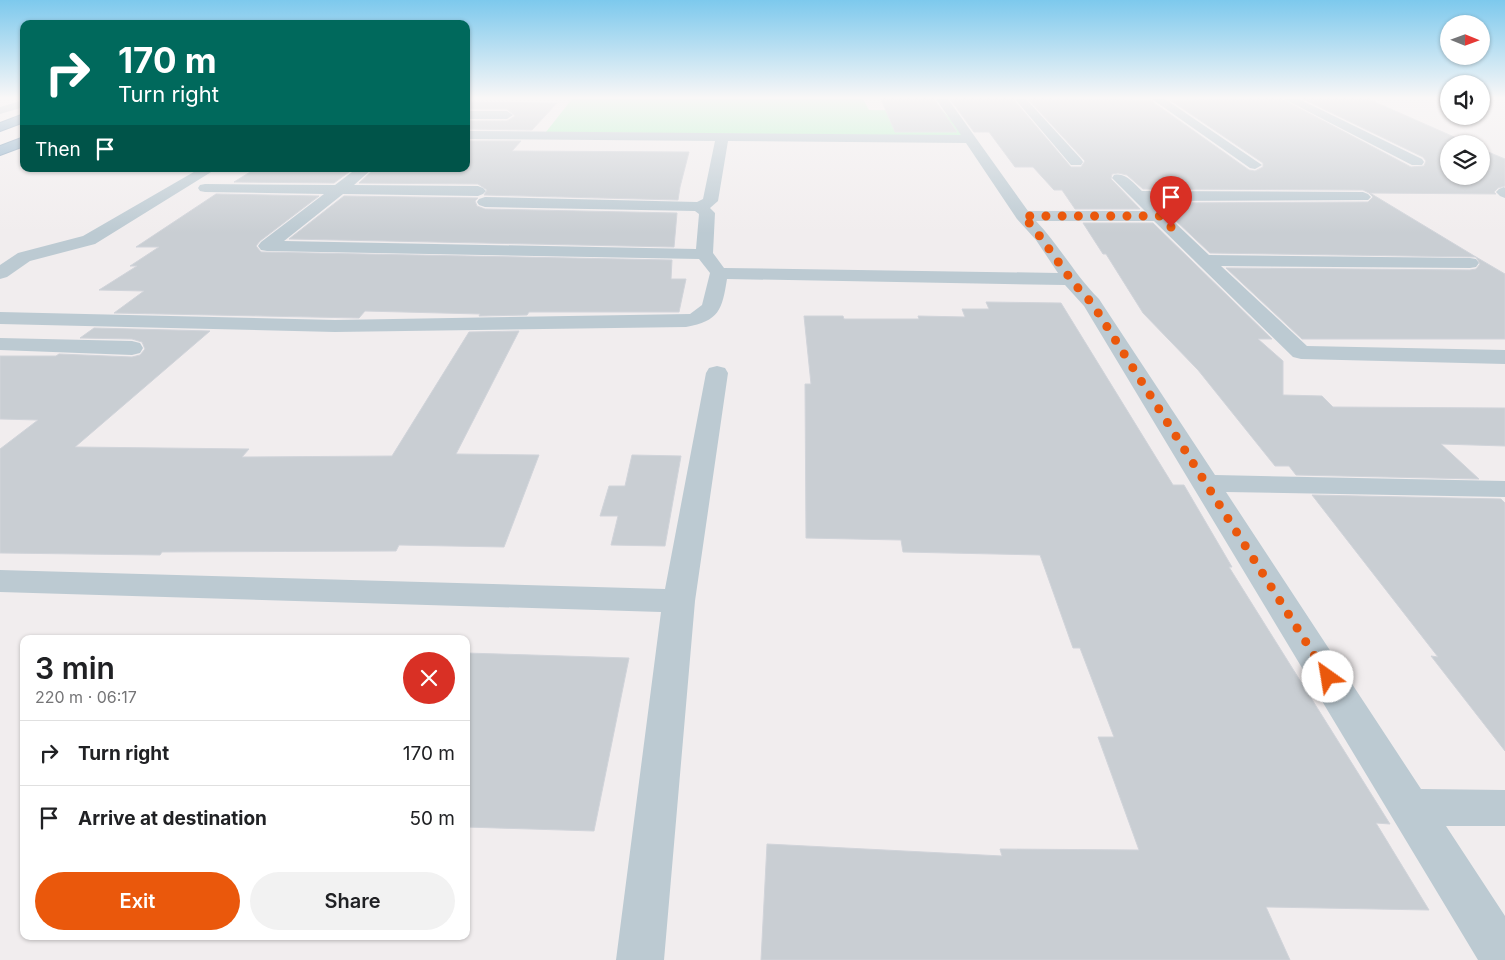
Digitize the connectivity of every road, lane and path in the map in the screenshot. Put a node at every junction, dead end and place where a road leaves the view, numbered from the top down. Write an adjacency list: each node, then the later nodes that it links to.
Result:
1 (17, 144): 7 (highway)
2 (721, 144): 18 (street)
3 (972, 144): 19 (street)
4 (1060, 144): 8 (street)
5 (1225, 144): 10 (street)
6 (1380, 144): 9 (street)
7 (0, 151)
8 (1076, 162)
9 (1417, 162)
10 (1255, 164)
11 (204, 172): 25 (street)
12 (361, 172): 15 (street)
13 (1120, 178): 16 (street)
14 (205, 188): 15 (street)
15 (340, 189): 18 (street); 21 (street)
16 (1138, 196): 17 (street); 20 (street)
17 (1363, 197)
18 (700, 207): 21 (street)
19 (1023, 216): 20 (street); 26 (street)
20 (1160, 216): 22 (street)
21 (704, 254): 24 (street)
22 (1206, 260): 23 (street); 30 (street)
23 (1470, 263)
24 (719, 273): 26 (street); 27 (street)
25 (0, 274)
26 (1070, 279): 32 (street)
27 (0, 318)
28 (0, 344): 29 (street)
29 (132, 348)
30 (1505, 357)
31 (717, 373): 35 (street)
32 (1206, 483): 33 (street); 36 (street)
33 (1505, 489)
34 (0, 581): 35 (street)
35 (679, 602): 39 (street)
36 (1410, 807): 37 (street); 38 (street)
37 (1505, 808)
38 (1505, 959)
39 (640, 960)

